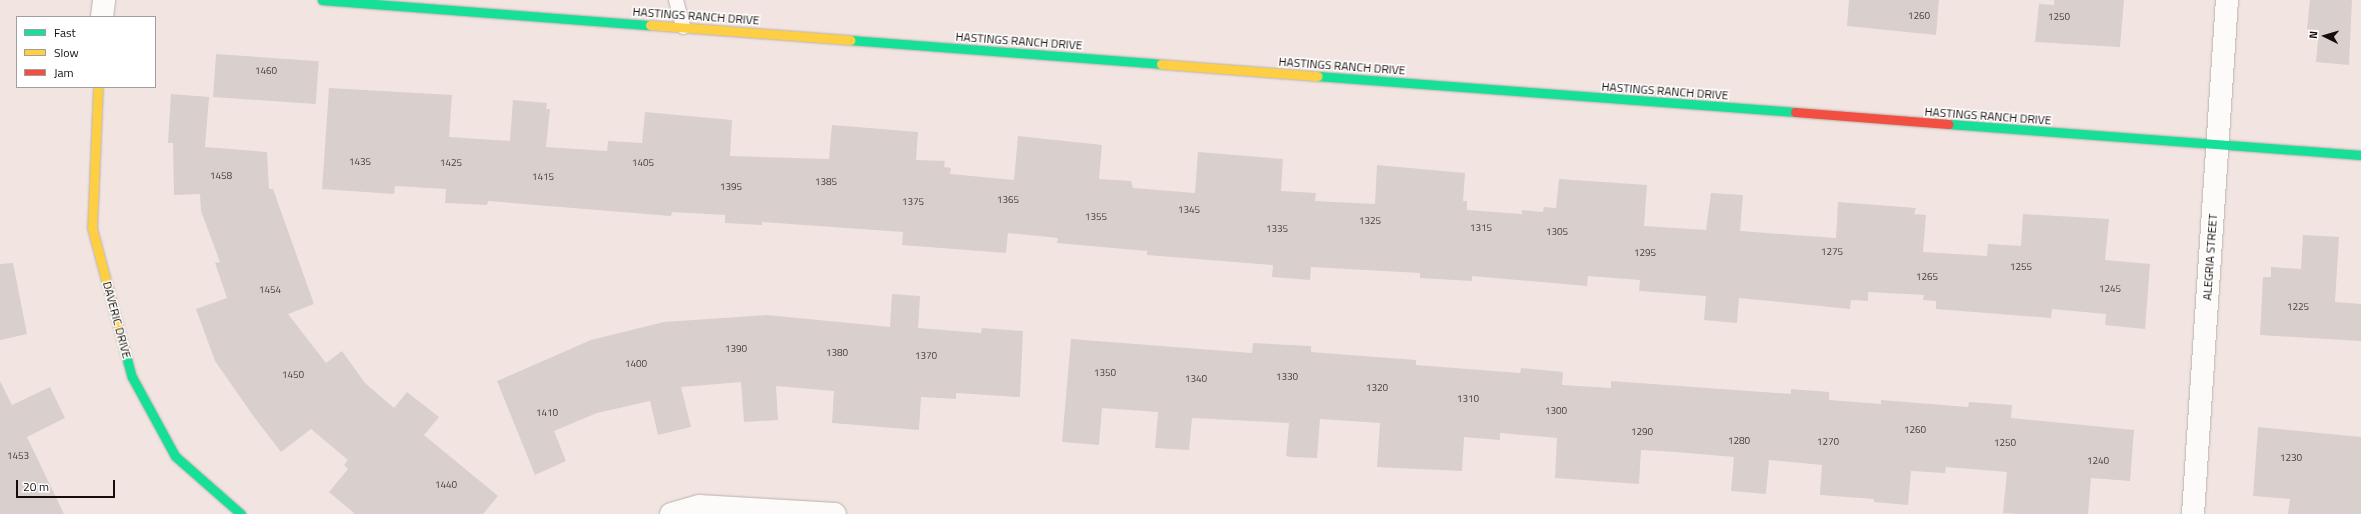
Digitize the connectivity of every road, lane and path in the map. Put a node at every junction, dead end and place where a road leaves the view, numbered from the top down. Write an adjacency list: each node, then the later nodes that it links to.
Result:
1 (104, 0): 6 (street)
2 (322, 0): 5 (street, HASTINGS RANCH DRIVE)
3 (676, 0): 7 (lane)
4 (2227, 0): 9 (street, ALEGRIA STREET)
5 (443, 4): 7 (street, HASTINGS RANCH DRIVE)
6 (102, 16)
7 (683, 27): 9 (street, HASTINGS RANCH DRIVE)
8 (98, 88): 11 (street, DAVERIC DRIVE)
9 (2217, 146): 10 (street, HASTINGS RANCH DRIVE); 14 (street, ALEGRIA STREET)
10 (2361, 155)
11 (241, 514)
12 (671, 514): 13 (street)
13 (834, 514)
14 (2193, 514)

